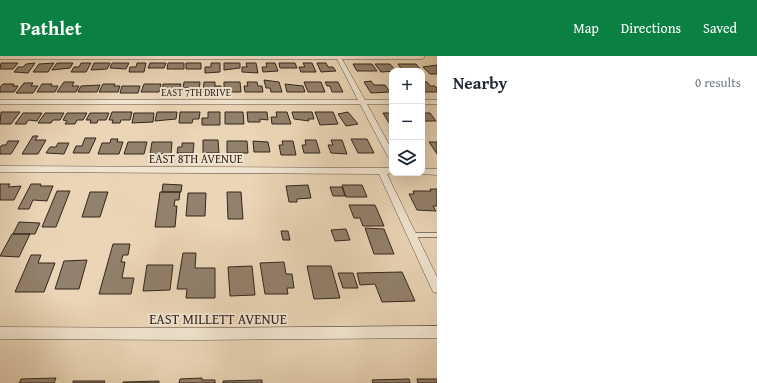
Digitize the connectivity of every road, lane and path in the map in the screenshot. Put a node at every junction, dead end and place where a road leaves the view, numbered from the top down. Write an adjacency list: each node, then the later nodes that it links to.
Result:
1 (259, 56): 2 (street); 4 (street)
2 (338, 56): 3 (street); 6 (street)
3 (421, 56)
4 (0, 57)
5 (0, 102): 6 (street, EAST 7TH DRIVE)
6 (363, 102): 7 (street, EAST 7TH DRIVE); 10 (street)
7 (389, 102)
8 (425, 102): 9 (street)
9 (437, 102)
10 (389, 151)
11 (0, 169): 12 (street, EAST 8TH AVENUE)
12 (381, 170): 13 (street, EAST 8TH AVENUE); 16 (street)
13 (389, 171)
14 (425, 172): 15 (street)
15 (437, 172)
16 (411, 235): 17 (lane); 18 (street)
17 (437, 235)
18 (437, 288)
19 (437, 332): 20 (street, EAST MILLETT AVENUE)
20 (0, 333)

